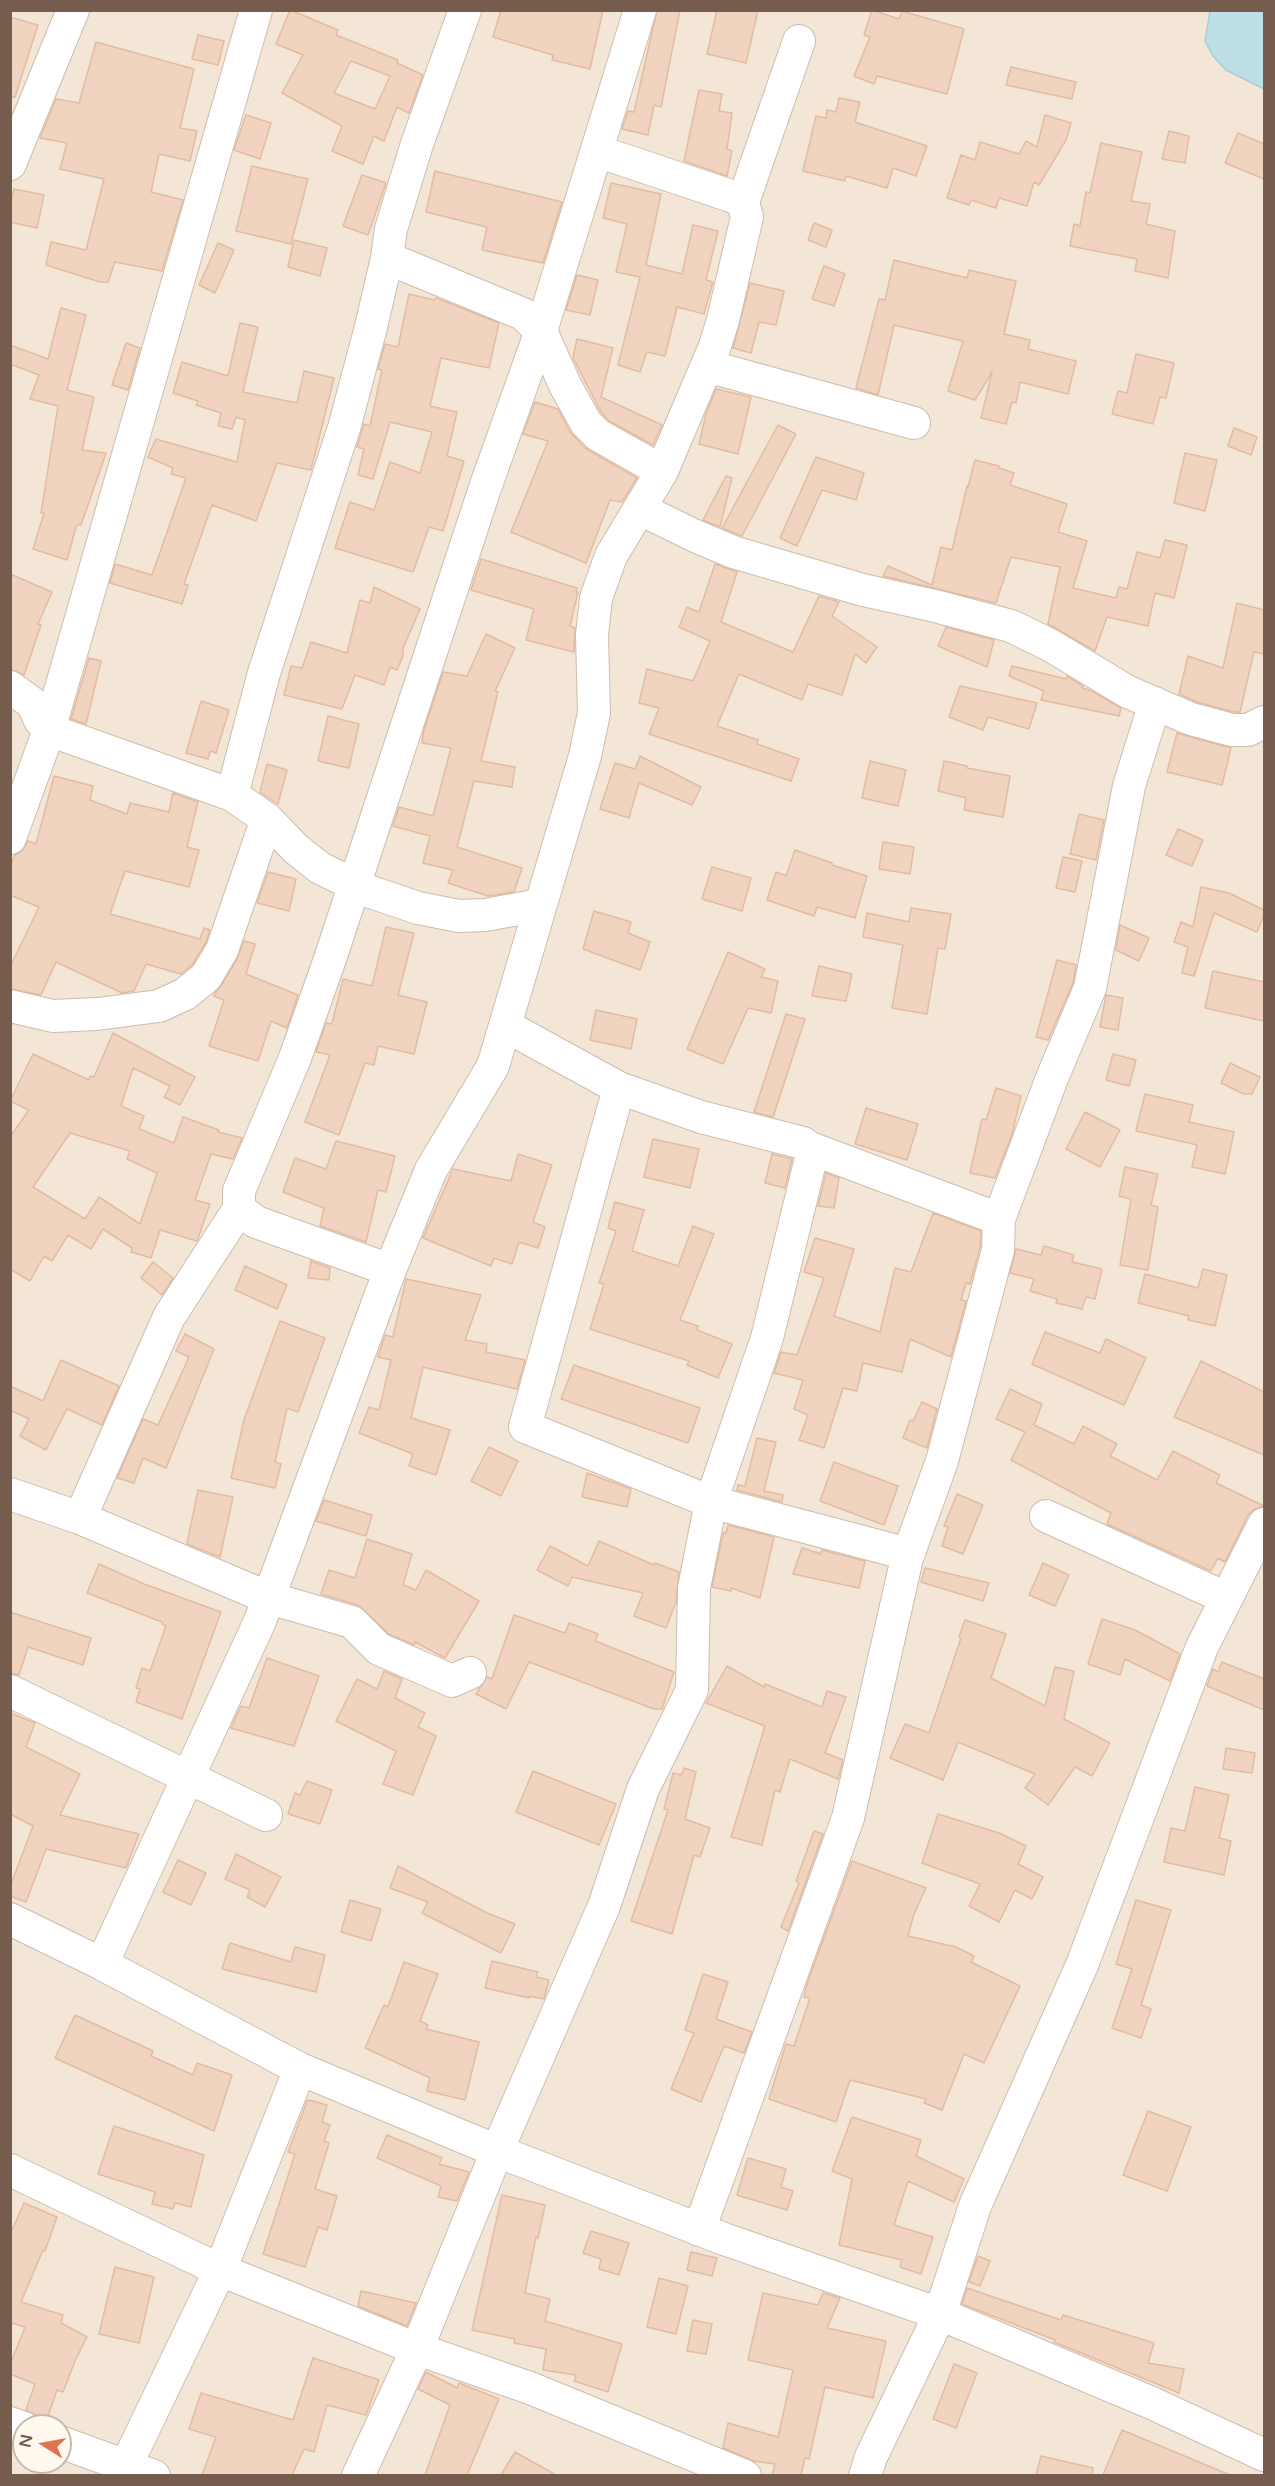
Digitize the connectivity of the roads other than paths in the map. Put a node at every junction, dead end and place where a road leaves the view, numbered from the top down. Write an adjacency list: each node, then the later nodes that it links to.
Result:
1 (73, 10): 7 (street)
2 (256, 10): 18 (street)
3 (465, 10): 9 (street)
4 (640, 10): 6 (street)
5 (799, 41): 8 (street)
6 (597, 151): 8 (street); 10 (street)
7 (10, 164)
8 (743, 202): 11 (street)
9 (387, 258): 10 (street); 19 (street)
10 (541, 331): 13 (street); 22 (street)
11 (706, 366): 12 (street); 13 (street)
12 (914, 423)
13 (662, 471): 14 (street)
14 (640, 509): 16 (street); 23 (street)
15 (10, 687): 18 (street)
16 (1155, 703): 17 (street); 29 (street)
17 (1264, 722)
18 (49, 730): 19 (street); 21 (street)
19 (232, 795): 20 (street)
20 (267, 819): 22 (street); 24 (street)
21 (10, 838)
22 (355, 885): 23 (street); 28 (street)
23 (540, 905): 25 (street)
24 (10, 1006)
25 (506, 1026): 26 (street); 30 (street)
26 (619, 1088): 27 (street); 32 (street)
27 (810, 1148): 29 (street); 32 (street)
28 (239, 1209): 30 (street); 34 (street)
29 (999, 1219): 36 (street)
30 (390, 1270): 37 (street)
31 (10, 1494): 34 (street)
32 (711, 1502): 36 (street); 46 (street)
33 (1046, 1516): 38 (street)
34 (80, 1518): 37 (street)
35 (1264, 1524): 38 (street)
36 (908, 1554): 48 (street)
37 (269, 1598): 39 (street); 41 (street)
38 (1227, 1598): 50 (street)
39 (470, 1673)
40 (10, 1691): 41 (street)
41 (188, 1777): 42 (street); 44 (street)
42 (266, 1815)
43 (10, 1919): 44 (street)
44 (102, 1965): 45 (street)
45 (300, 2069): 46 (street); 49 (street)
46 (497, 2151): 48 (street); 51 (street)
47 (10, 2170): 49 (street)
48 (699, 2230): 50 (street)
49 (220, 2270): 51 (street); 54 (street)
50 (940, 2314): 53 (street); 58 (street)
51 (417, 2349): 56 (street); 57 (street)
52 (72, 2447): 54 (street)
53 (1264, 2455)
54 (123, 2470): 55 (street)
55 (154, 2475)
56 (358, 2475)
57 (745, 2475)
58 (866, 2475)

